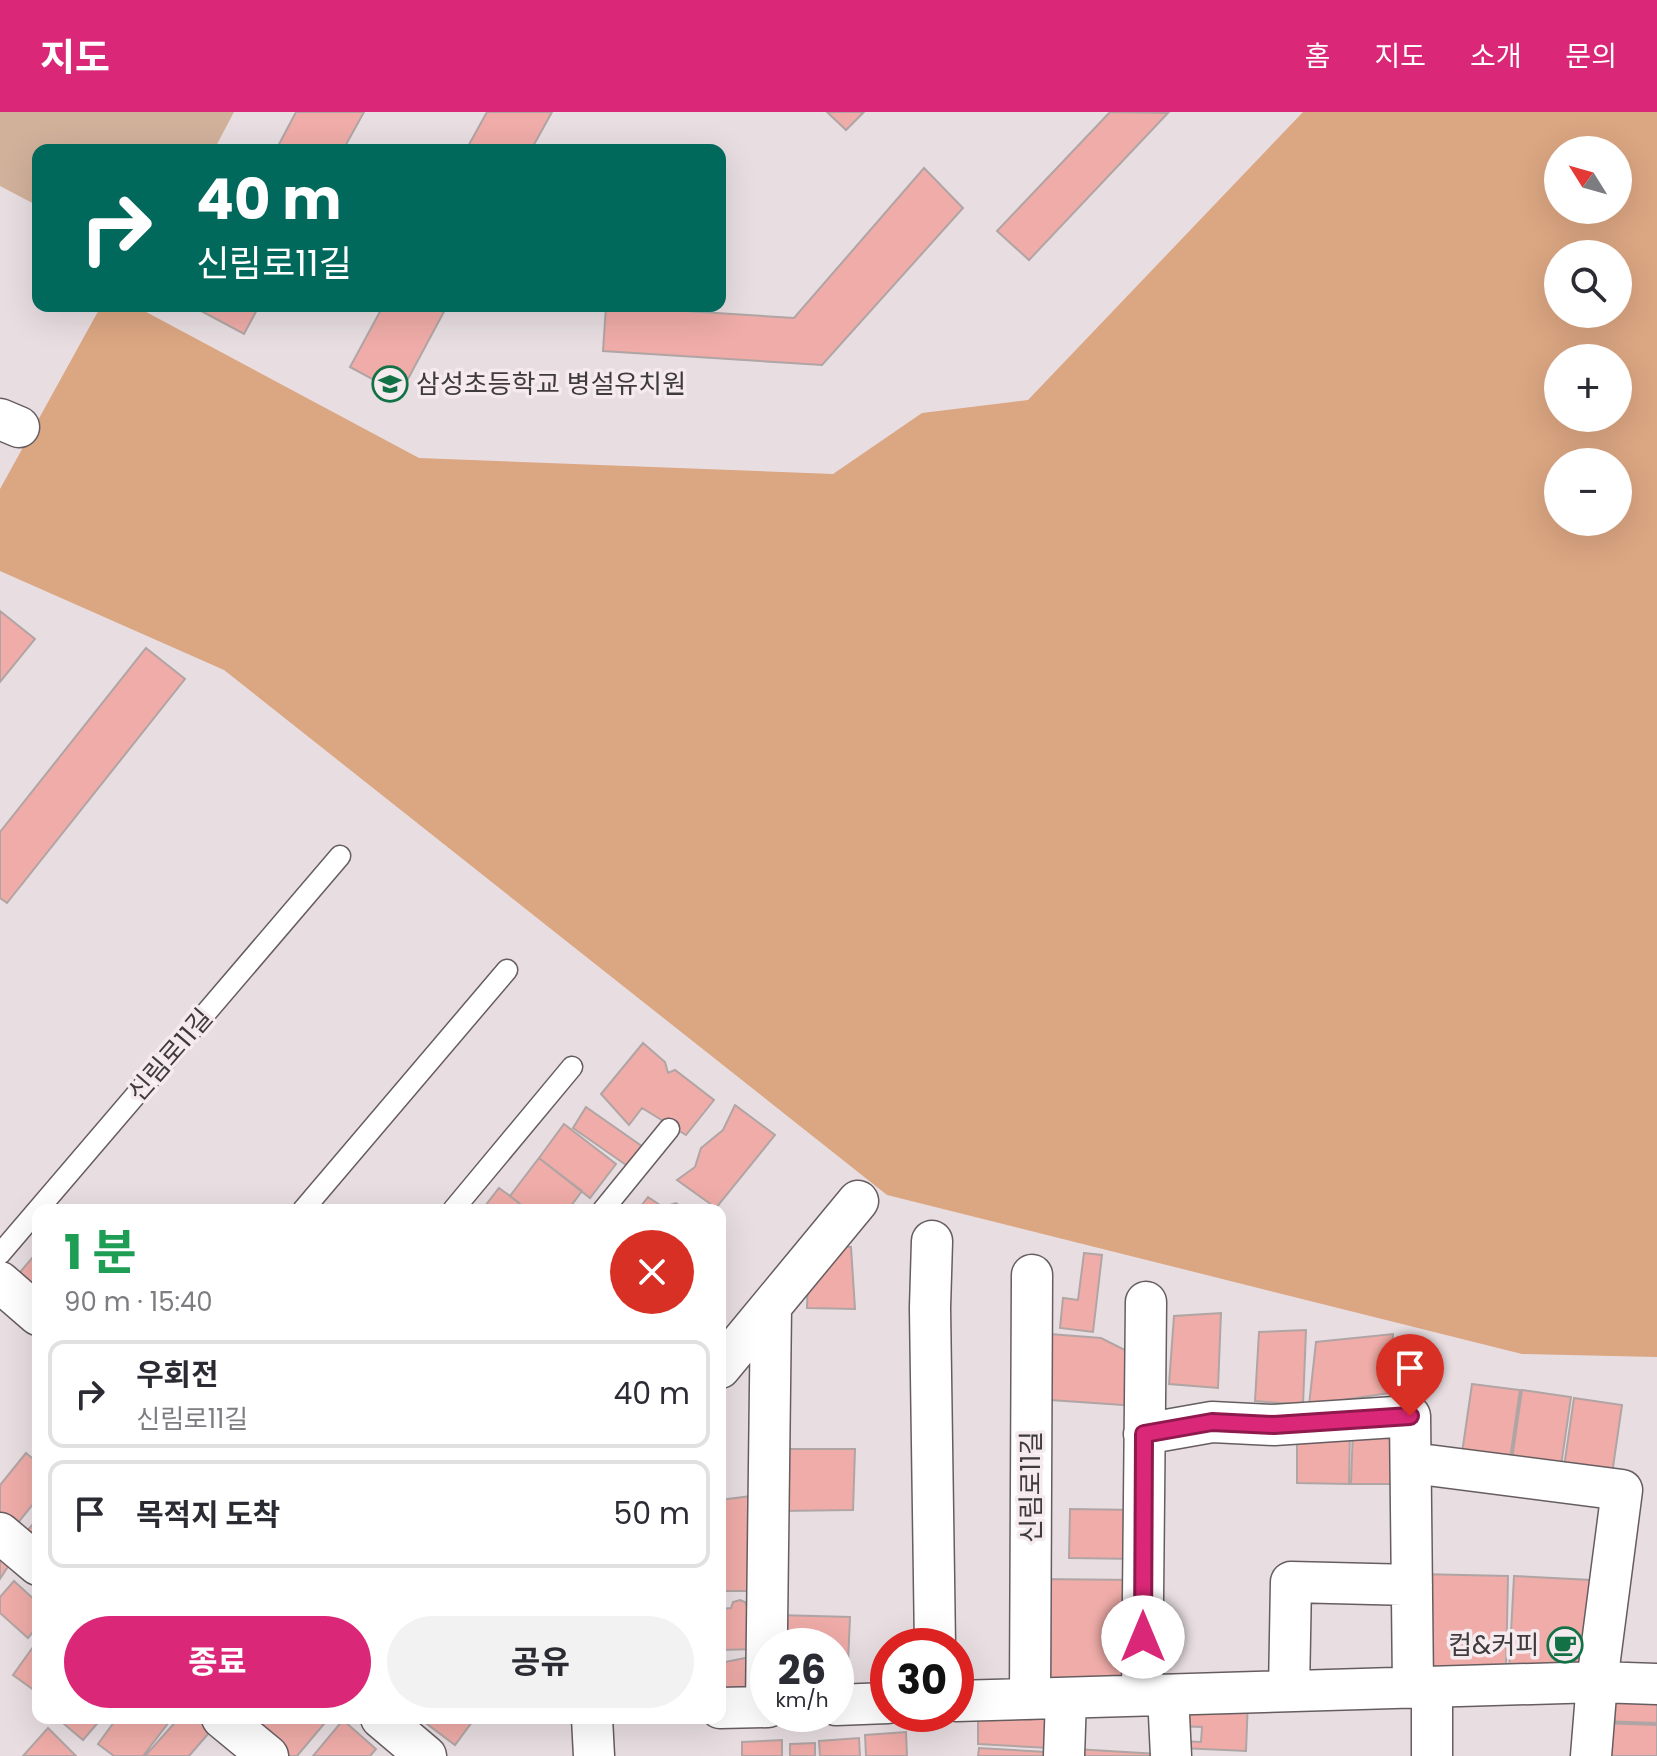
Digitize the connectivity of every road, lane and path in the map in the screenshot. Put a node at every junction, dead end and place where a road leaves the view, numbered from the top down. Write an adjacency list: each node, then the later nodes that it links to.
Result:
1 (340, 856): 6 (lane, 신림로11길)
2 (507, 970): 7 (lane)
3 (572, 1067): 8 (lane)
4 (669, 1129): 9 (lane)
5 (858, 1201): 16 (street)
6 (43, 1204)
7 (308, 1204)
8 (458, 1204)
9 (608, 1204)
10 (32, 1217): 12 (lane, 신림로11길)
11 (932, 1241): 25 (street)
12 (0, 1254)
13 (1032, 1275): 31 (street, 신림로11길)
14 (0, 1282): 17 (street)
15 (1146, 1302): 19 (street)
16 (771, 1307): 18 (street); 24 (street)
17 (32, 1310)
18 (726, 1361)
19 (1144, 1434): 20 (street); 30 (street)
20 (1412, 1463): 23 (street); 26 (street)
21 (0, 1533): 22 (street)
22 (32, 1560)
23 (1412, 1585): 28 (street); 29 (street)
24 (768, 1628)
25 (935, 1628)
26 (1597, 1682): 27 (street); 28 (street); 44 (street)
27 (1657, 1684)
28 (1422, 1687): 29 (street); 43 (street)
29 (1289, 1691): 30 (street)
30 (1155, 1695): 31 (street); 42 (street)
31 (1048, 1698): 32 (street); 41 (street, 신림로11길)
32 (974, 1700)
33 (750, 1707): 34 (street)
34 (726, 1708)
35 (229, 1724): 38 (street)
36 (388, 1724): 39 (street)
37 (592, 1724): 40 (street)
38 (268, 1756)
39 (426, 1756)
40 (594, 1756)
41 (1064, 1756)
42 (1171, 1756)
43 (1432, 1756)
44 (1591, 1756)

